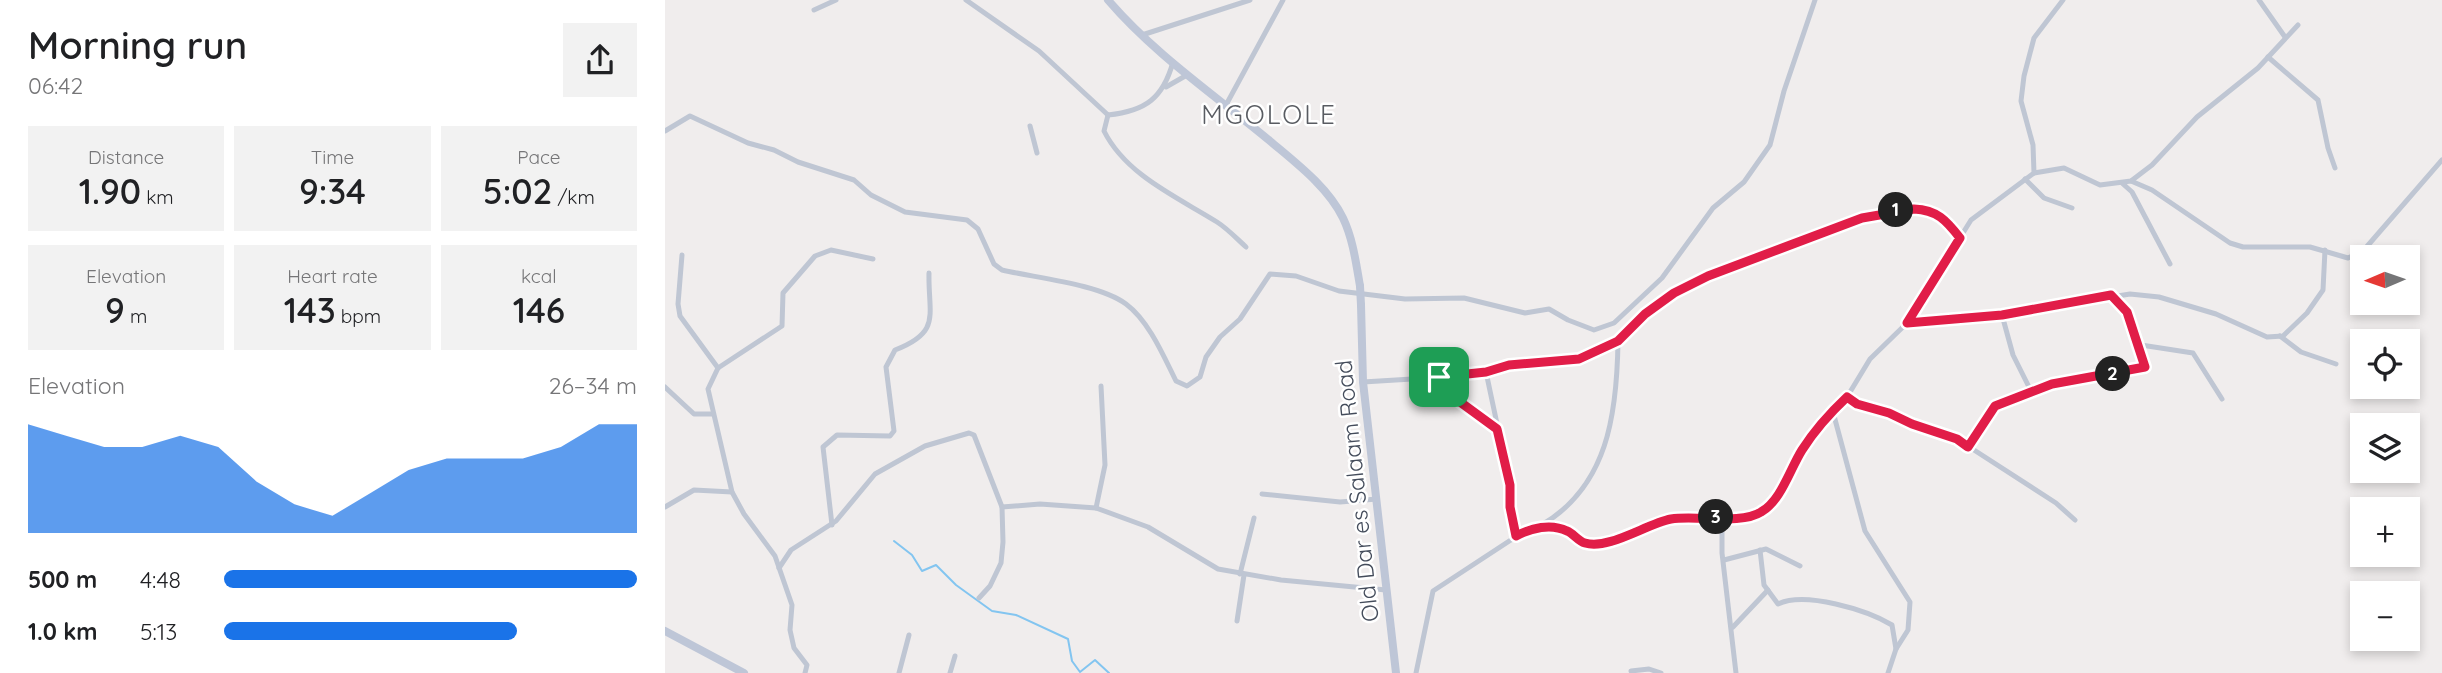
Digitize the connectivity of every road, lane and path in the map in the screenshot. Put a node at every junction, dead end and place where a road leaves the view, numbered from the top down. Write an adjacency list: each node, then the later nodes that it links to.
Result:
1 (836, 0): 9 (street)
2 (966, 0): 18 (street)
3 (1108, 0): 11 (street)
4 (1250, 0): 11 (street)
5 (1283, 0): 17 (street)
6 (1815, 0): 20 (street)
7 (2063, 0): 24 (street)
8 (2259, 0): 12 (street)
9 (814, 10)
10 (2298, 25): 12 (street)
11 (1142, 35): 14 (street)
12 (2285, 37): 13 (street)
13 (2268, 57): 23 (street); 26 (street)
14 (1173, 62): 15 (street); 16 (street)
15 (1188, 74): 16 (street); 17 (street)
16 (1166, 87): 18 (street)
17 (1226, 105): 46 (street, Old Dar es Salaam Road, bridge)
18 (1108, 115): 30 (street)
19 (1030, 126): 21 (street)
20 (665, 131)
21 (1037, 153)
22 (2442, 160): 31 (street)
23 (2335, 167)
24 (2034, 173): 25 (street); 27 (street)
25 (2025, 179): 28 (street); 29 (street)
26 (2131, 181): 27 (street); 31 (street)
27 (2122, 183): 34 (street)
28 (2071, 208)
29 (1960, 238): 38 (street); 40 (street)
30 (1246, 247)
31 (2325, 250): 39 (street)
32 (682, 255): 43 (street)
33 (873, 259): 43 (street)
34 (2170, 264)
35 (929, 273): 65 (street)
36 (2111, 295): 37 (street); 39 (street); 41 (street)
37 (2002, 315): 38 (street); 49 (street)
38 (1907, 323): 50 (street)
39 (2280, 336): 42 (street)
40 (1618, 341): 44 (street); 66 (street)
41 (2140, 343): 49 (street); 51 (street)
42 (2336, 364)
43 (718, 368): 53 (street)
44 (1486, 372): 45 (street); 54 (street)
45 (1439, 377): 46 (street); 54 (street)
46 (1363, 382): 58 (street, Old Dar es Salaam Road)
47 (1101, 386): 61 (street)
48 (665, 387): 53 (street)
49 (2031, 391): 55 (street)
50 (1847, 397): 52 (street); 55 (street)
51 (2222, 399)
52 (1833, 412): 62 (street); 80 (street)
53 (712, 414): 56 (street)
54 (1497, 429): 67 (street)
55 (1968, 447): 64 (street)
56 (732, 492): 59 (street); 71 (street)
57 (1262, 494): 58 (street)
58 (1377, 499): 73 (street, Old Dar es Salaam Road)
59 (665, 507)
60 (1002, 507): 61 (street); 65 (street); 75 (street)
61 (1096, 508): 72 (street)
62 (1721, 517): 66 (street); 69 (street)
63 (1254, 518): 72 (street)
64 (2075, 520)
65 (832, 525): 71 (street)
66 (1540, 526): 67 (street)
67 (1516, 536): 88 (street)
68 (1759, 550): 69 (street); 70 (street); 74 (street)
69 (1724, 560): 77 (street)
70 (1800, 566)
71 (779, 568): 84 (street)
72 (1242, 574): 73 (street); 76 (street)
73 (1386, 590): 87 (street, Old Dar es Salaam Road)
74 (1769, 590): 77 (street); 80 (street)
75 (979, 598)
76 (1237, 621)
77 (1733, 627): 90 (street)
78 (665, 631): 83 (street)
79 (909, 635): 85 (street)
80 (1896, 649): 91 (street)
81 (955, 656): 86 (street)
82 (1631, 671): 89 (street)
83 (744, 673)
84 (805, 673)
85 (899, 673)
86 (950, 673)
87 (1396, 673)
88 (1416, 673)
89 (1661, 673)
90 (1736, 673)
91 (1888, 673)

